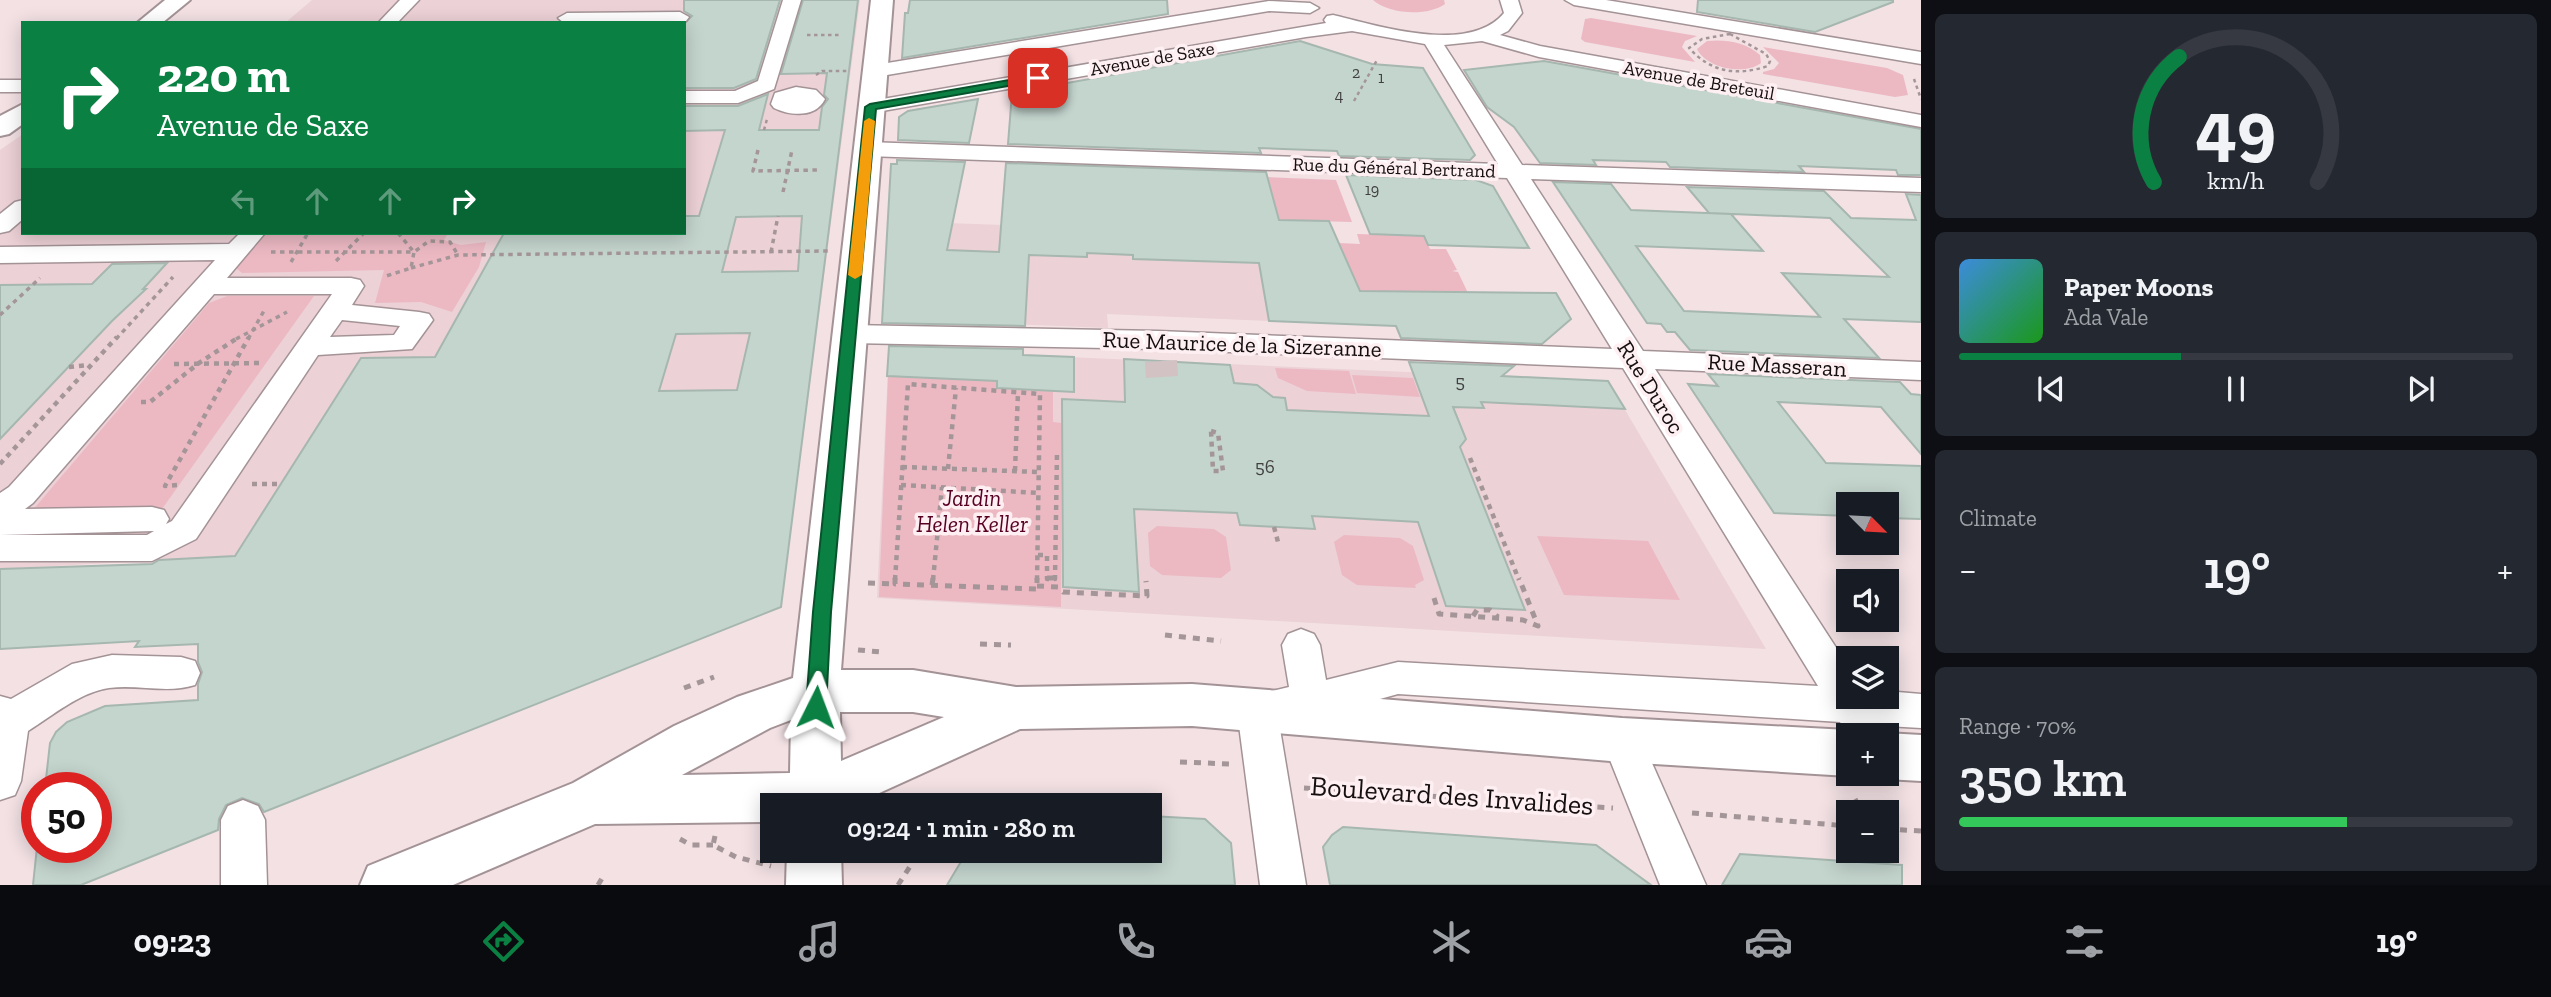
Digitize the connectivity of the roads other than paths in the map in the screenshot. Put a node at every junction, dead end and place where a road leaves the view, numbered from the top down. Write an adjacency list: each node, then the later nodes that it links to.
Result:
1 (179, 0): 12 (main road)
2 (410, 0): 13 (street)
3 (579, 0): 14 (street)
4 (792, 0): 24 (street)
5 (882, 0): 20 (main road)
6 (1509, 0): 17 (street)
7 (1578, 0): 19 (street)
8 (1307, 4): 10 (street, Avenue de Saxe); 15 (street)
9 (1239, 5): 10 (street, Avenue de Saxe); 20 (street, Avenue de Saxe)
10 (1264, 10): 16 (street); 21 (street)
11 (680, 17): 14 (street)
12 (151, 21)
13 (389, 21)
14 (566, 21)
15 (1351, 26): 16 (street, Avenue de Saxe); 18 (street)
16 (1310, 31): 18 (street); 26 (street, Avenue de Saxe)
17 (1479, 35): 18 (street); 29 (street, Avenue de Breteuil)
18 (1436, 47): 32 (street, Rue Duroc)
19 (1921, 58)
20 (875, 71): 26 (main road)
21 (961, 74)
22 (0, 86): 23 (street)
23 (21, 86)
24 (761, 90): 25 (street); 28 (street)
25 (686, 97)
26 (870, 107): 31 (main road)
27 (21, 113): 30 (main road)
28 (808, 116)
29 (1921, 121)
30 (0, 128)
31 (867, 149): 32 (street, Rue du Général Bertrand); 40 (main road)
32 (1515, 171): 33 (street, Rue du Général Bertrand); 42 (street, Rue Duroc)
33 (1921, 185)
34 (21, 209): 35 (street)
35 (0, 226)
36 (231, 243): 37 (street); 38 (street); 43 (street)
37 (0, 255)
38 (192, 277): 39 (street); 43 (street)
39 (334, 311): 41 (street); 41 (street)
40 (850, 334): 42 (street, Rue Maurice de la Sizeranne); 52 (main road)
41 (304, 355): 49 (street)
42 (1633, 358): 44 (street, Rue Masseran); 58 (street, Rue Duroc)
43 (111, 365): 45 (street); 46 (street)
44 (1921, 371)
45 (0, 486)
46 (0, 509)
47 (152, 519): 48 (street)
48 (0, 522)
49 (0, 548)
50 (1301, 645): 54 (street)
51 (181, 673): 57 (street)
52 (816, 691): 53 (main road); 66 (main road); 68 (main road)
53 (1016, 708): 55 (main road); 67 (main road)
54 (1311, 708): 55 (main road); 60 (street); 61 (main road)
55 (1257, 710): 75 (street)
56 (1921, 711): 59 (street)
57 (4, 717): 65 (street)
58 (1842, 723)
59 (1899, 724)
60 (1836, 739)
61 (1622, 740): 62 (main road); 76 (street)
62 (1836, 748)
63 (1899, 757): 64 (main road)
64 (1921, 758)
65 (0, 781)
66 (815, 793)
67 (832, 793)
68 (592, 800): 69 (main road); 73 (main road)
69 (760, 801)
70 (243, 820): 72 (street)
71 (814, 863): 74 (main road)
72 (244, 885)
73 (388, 885)
74 (814, 885)
75 (1283, 885)
76 (1684, 885)

